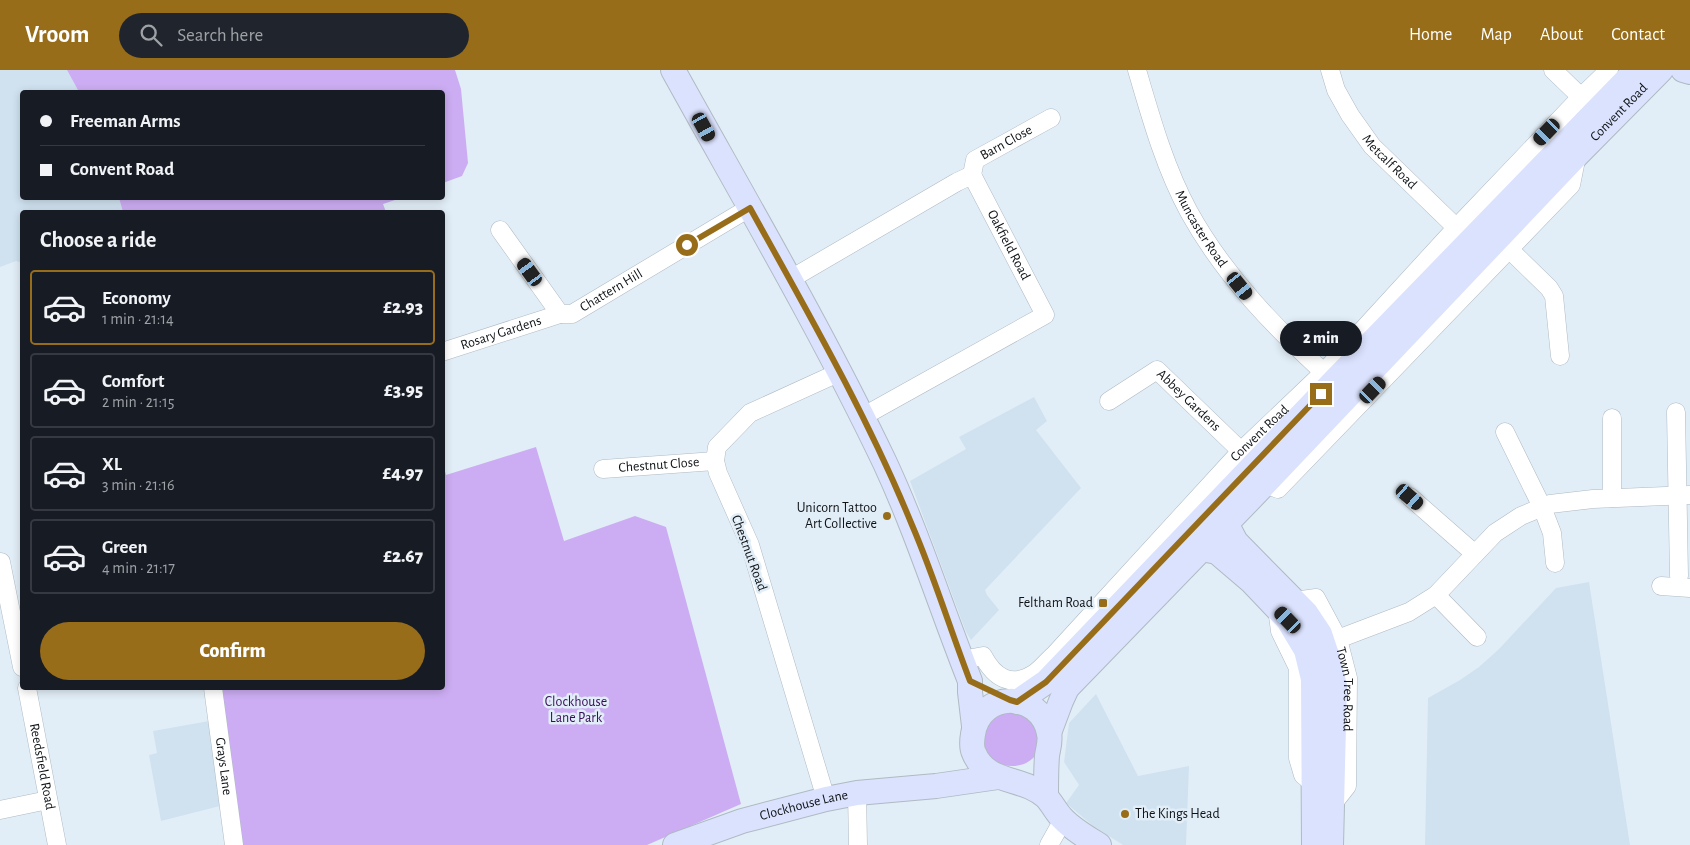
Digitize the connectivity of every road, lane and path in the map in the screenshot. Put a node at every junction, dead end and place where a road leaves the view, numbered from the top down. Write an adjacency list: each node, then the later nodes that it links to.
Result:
1 (673, 70): 14 (main road)
2 (1137, 70): 23 (street, Muncaster Road)
3 (1330, 70): 16 (street, Metcalf Road)
4 (1553, 70): 10 (street)
5 (1609, 70): 10 (street, Convent Road)
6 (1636, 70): 16 (main road, Convent Road)
7 (1661, 70): 12 (main road, Convent Road)
8 (1683, 70): 9 (main road)
9 (1690, 72)
10 (1581, 97): 16 (street, Convent Road)
11 (1050, 118): 13 (street, Barn Close)
12 (1577, 155): 17 (street); 32 (main road, Convent Road)
13 (972, 175): 18 (street); 26 (street, Oakfield Road)
14 (750, 208): 18 (main road); 19 (street, Chattern Hill)
15 (500, 230): 19 (street)
16 (1463, 234): 23 (main road, Convent Road)
17 (1510, 250): 21 (street); 32 (street)
18 (790, 280): 22 (main road)
19 (560, 314): 20 (street, Rosary Gardens)
20 (445, 351)
21 (1560, 356)
22 (840, 372): 26 (main road); 30 (street)
23 (1329, 376): 29 (street, Convent Road); 54 (main road, Convent Road)
24 (1109, 401): 29 (street, Abbey Gardens)
25 (1676, 412): 33 (street)
26 (862, 417): 51 (main road)
27 (1612, 418): 35 (street)
28 (1505, 432): 36 (street)
29 (1241, 451): 51 (street, Convent Road)
30 (715, 461): 31 (street, Chestnut Close); 62 (street, Chestnut Road)
31 (603, 469)
32 (1265, 484): 37 (main road, Convent Road)
33 (1684, 495): 35 (street); 42 (street)
34 (1410, 497): 39 (street)
35 (1612, 498): 36 (street)
36 (1542, 507): 39 (street); 41 (street)
37 (1226, 523): 38 (main road, Convent Road); 46 (main road, Town Tree Road)
38 (1202, 549): 46 (main road, Town Tree Road); 56 (main road, Convent Road)
39 (1475, 554): 45 (street)
40 (1, 562): 44 (street)
41 (1555, 563)
42 (1685, 582): 43 (street)
43 (1661, 586)
44 (3, 592): 47 (street)
45 (1436, 595): 48 (street); 49 (street)
46 (1285, 604): 49 (street, Town Tree Road); 64 (main road, Town Tree Road); 73 (main road, Town Tree Road)
47 (19, 628): 50 (street)
48 (1477, 637)
49 (1338, 639): 64 (street, Town Tree Road)
50 (20, 641)
51 (966, 670): 54 (main road); 55 (main road)
52 (26, 690): 63 (street, Reedsfield Road)
53 (214, 690): 68 (street, Grays Lane)
54 (1014, 701): 55 (main road); 56 (main road)
55 (974, 726): 57 (main road)
56 (1049, 744): 58 (main road); 61 (main road)
57 (973, 752): 58 (main road); 59 (main road)
58 (1004, 778): 59 (main road, Clockhouse Lane); 61 (main road)
59 (936, 786): 60 (main road, Clockhouse Lane)
60 (858, 793): 62 (main road, Clockhouse Lane); 70 (street)
61 (1046, 797): 66 (main road)
62 (826, 799): 69 (main road, Clockhouse Lane)
63 (48, 800): 65 (street); 67 (street, Reedsfield Road)
64 (1332, 805): 74 (main road, Town Tree Road)
65 (0, 810)
66 (1063, 820): 71 (street); 72 (main road)
67 (57, 845)
68 (234, 845)
69 (676, 845)
70 (858, 845)
71 (1049, 845)
72 (1099, 845)
73 (1314, 845)
74 (1331, 845)

